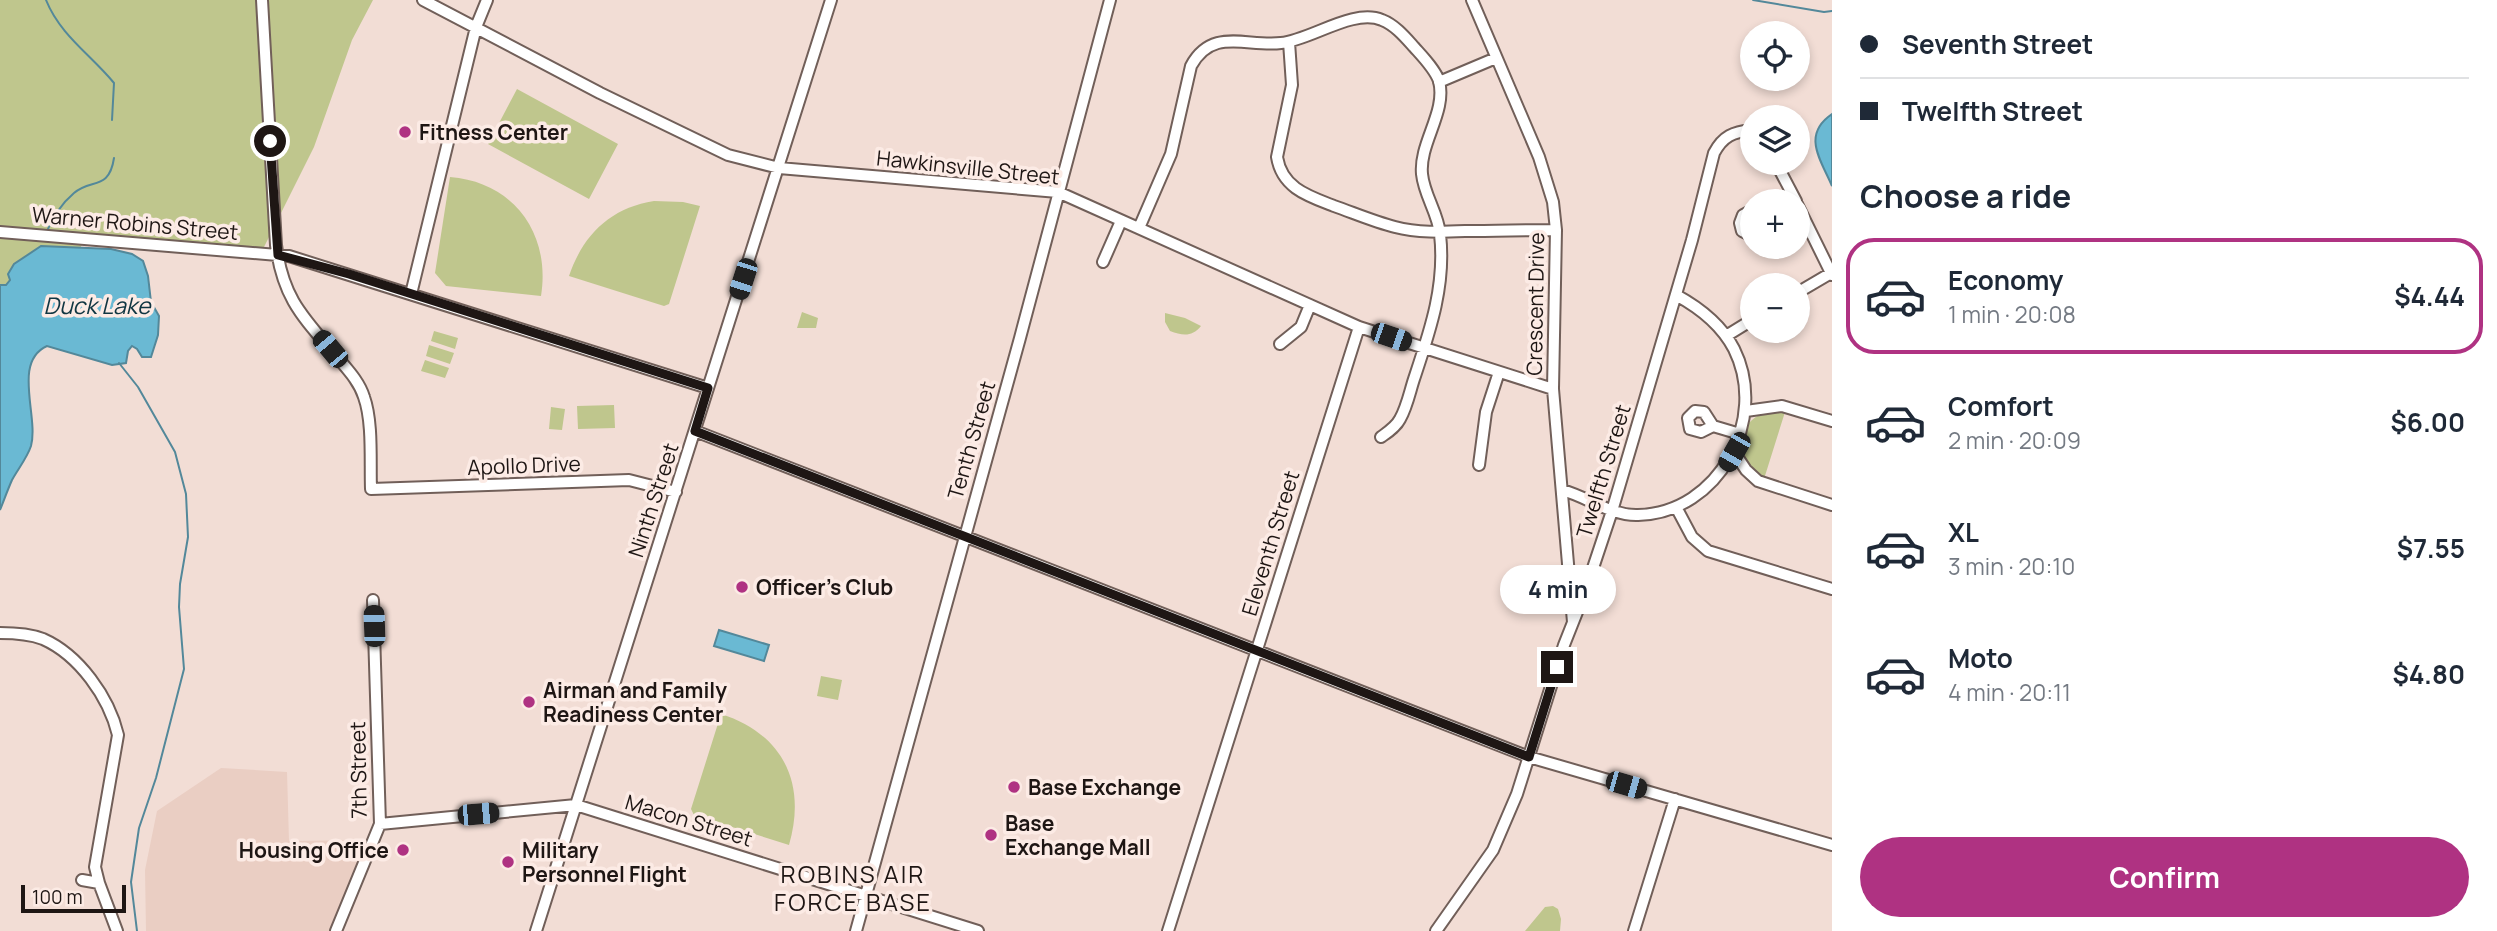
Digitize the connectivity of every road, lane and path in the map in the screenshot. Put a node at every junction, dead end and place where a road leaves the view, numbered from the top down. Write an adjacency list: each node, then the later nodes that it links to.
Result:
1 (262, 0): 20 (street)
2 (424, 0): 7 (street, Hawkinsville Street)
3 (487, 0): 7 (street)
4 (831, 0): 12 (street, Ninth Street)
5 (1110, 0): 13 (street, Tenth Street)
6 (1472, 0): 9 (street, Crescent Drive)
7 (476, 27): 12 (street, Hawkinsville Street); 24 (street)
8 (1289, 42): 10 (street); 15 (street); 19 (street)
9 (1496, 58): 10 (street); 16 (street, Crescent Drive)
10 (1439, 82): 19 (street)
11 (1740, 132): 25 (street, Twelfth Street)
12 (779, 167): 13 (street, Hawkinsville Street); 33 (street, Ninth Street)
13 (1058, 192): 14 (street, Hawkinsville Street); 48 (street, Tenth Street)
14 (1121, 220): 15 (street, Hawkinsville Street); 21 (street)
15 (1139, 228): 26 (street, Hawkinsville Street)
16 (1556, 230): 19 (street); 34 (street, Crescent Drive)
17 (1810, 231): 22 (street)
18 (0, 232): 20 (street, Warner Robins Street)
19 (1440, 232): 31 (street)
20 (278, 255): 24 (street, Warner Robins Street); 44 (street, Apollo Drive)
21 (1102, 262)
22 (1831, 274): 23 (street)
23 (1810, 286)
24 (411, 294): 33 (street, Warner Robins Street)
25 (1676, 295): 29 (street); 47 (street, Twelfth Street)
26 (1310, 305): 27 (street, Hawkinsville Street); 30 (street)
27 (1359, 327): 31 (street, Hawkinsville Street); 53 (street, Eleventh Street)
28 (1740, 327): 29 (street)
29 (1726, 336): 35 (street)
30 (1280, 344)
31 (1424, 348): 32 (street, Hawkinsville Street); 40 (street)
32 (1499, 372): 34 (street, Hawkinsville Street); 42 (street)
33 (708, 388): 38 (street, Ninth Street)
34 (1553, 389): 43 (street, Crescent Drive)
35 (1746, 411): 36 (street); 39 (street)
36 (1832, 421)
37 (1713, 426): 39 (street)
38 (695, 431): 44 (street, Ninth Street); 48 (street)
39 (1740, 434): 41 (street)
40 (1381, 437)
41 (1734, 452): 45 (street); 46 (street)
42 (1479, 465)
43 (1563, 491): 47 (street); 51 (street, Crescent Drive)
44 (676, 492): 56 (street, Ninth Street)
45 (1832, 505)
46 (1676, 507): 47 (street); 49 (street)
47 (1612, 510): 51 (street, Twelfth Street)
48 (964, 537): 53 (street); 61 (street, Tenth Street)
49 (1832, 589)
50 (373, 600): 57 (street, 7th Street)
51 (1573, 624): 54 (street, Twelfth Street)
52 (0, 633): 60 (street)
53 (1257, 651): 54 (street); 67 (street, Eleventh Street)
54 (1529, 757): 55 (street); 68 (street, Twelfth Street)
55 (1675, 799): 58 (street); 69 (street)
56 (576, 805): 57 (street, Macon Street); 61 (street, Macon Street); 64 (street, Ninth Street)
57 (380, 824): 63 (street, 7th Street)
58 (1832, 845)
59 (82, 880): 60 (street)
60 (99, 883): 62 (street)
61 (865, 896): 65 (street, Tenth Street); 66 (street, Macon Street)
62 (117, 931)
63 (336, 931)
64 (536, 931)
65 (856, 931)
66 (978, 931)
67 (1168, 931)
68 (1436, 931)
69 (1634, 931)

